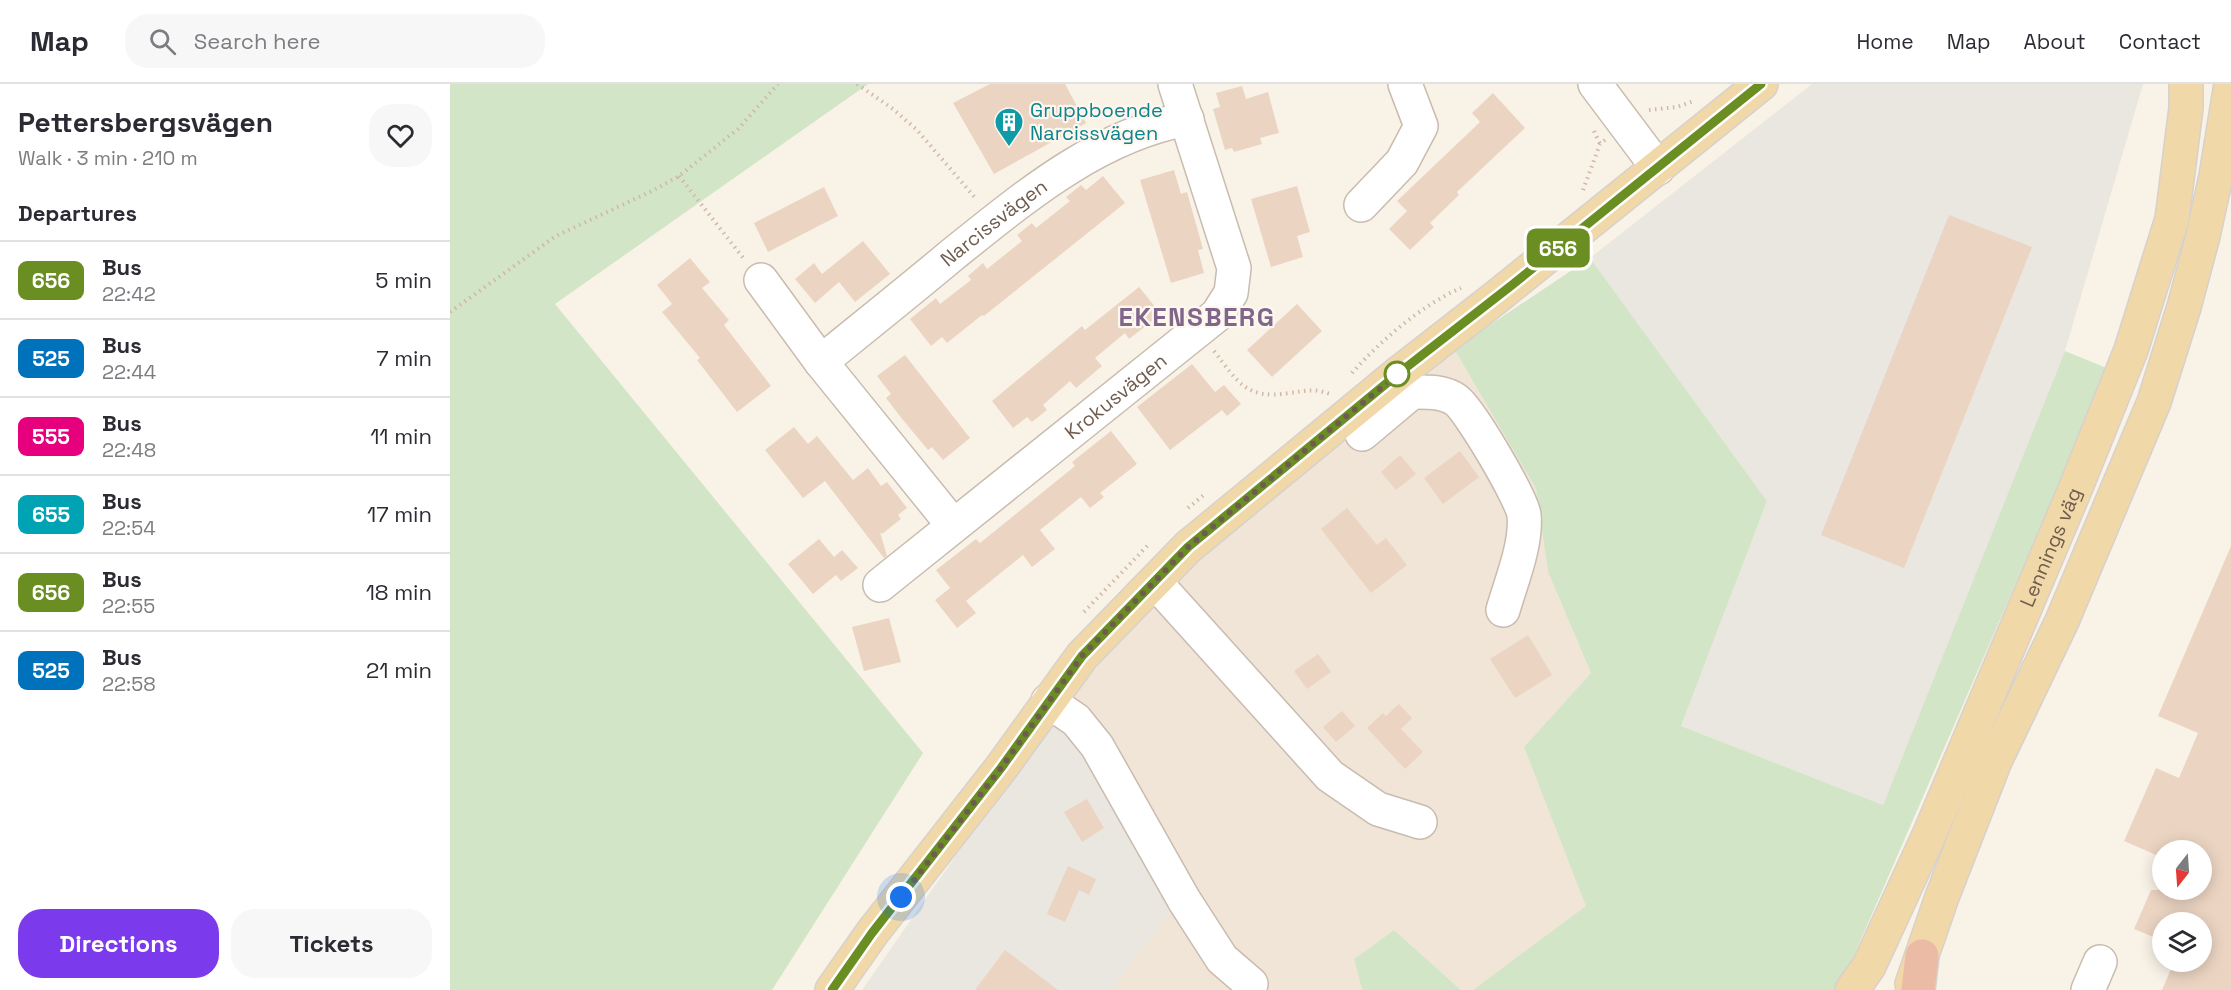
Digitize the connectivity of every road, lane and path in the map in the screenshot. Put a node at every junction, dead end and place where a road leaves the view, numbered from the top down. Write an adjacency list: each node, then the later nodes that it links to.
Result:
1 (778, 84): 13 (path)
2 (857, 84): 16 (path)
3 (1175, 84): 10 (street, Krokusvägen)
4 (1405, 84): 15 (street)
5 (1595, 84): 11 (street)
6 (1761, 84): 12 (main road)
7 (2186, 84): 35 (main road, Lennings väg)
8 (2231, 84): 32 (main road, Lennings väg)
9 (1697, 100): 11 (path)
10 (1187, 119): 16 (street, Narcissvägen); 20 (street, Krokusvägen)
11 (1626, 125): 12 (street); 14 (path)
12 (1658, 168): 23 (main road)
13 (679, 176): 17 (path); 19 (path)
14 (1577, 196)
15 (1361, 205)
16 (995, 221): 22 (street, Narcissvägen)
17 (761, 280): 22 (street)
18 (1468, 285): 21 (path)
19 (450, 312)
20 (1201, 326): 24 (path); 26 (street, Krokusvägen)
21 (1368, 355)
22 (821, 362): 26 (street)
23 (1405, 383): 25 (street); 27 (main road); 29 (street)
24 (1333, 395)
25 (1362, 434)
26 (953, 525): 28 (street, Krokusvägen)
27 (1155, 582): 30 (main road); 31 (street)
28 (880, 585)
29 (1503, 610)
30 (1048, 701): 33 (street); 34 (main road)
31 (1420, 822)
32 (1922, 956): 36 (main road, Lennings väg); 37 (highway)
33 (1251, 984)
34 (832, 990)
35 (1852, 990)
36 (1909, 990)
37 (1918, 990)

